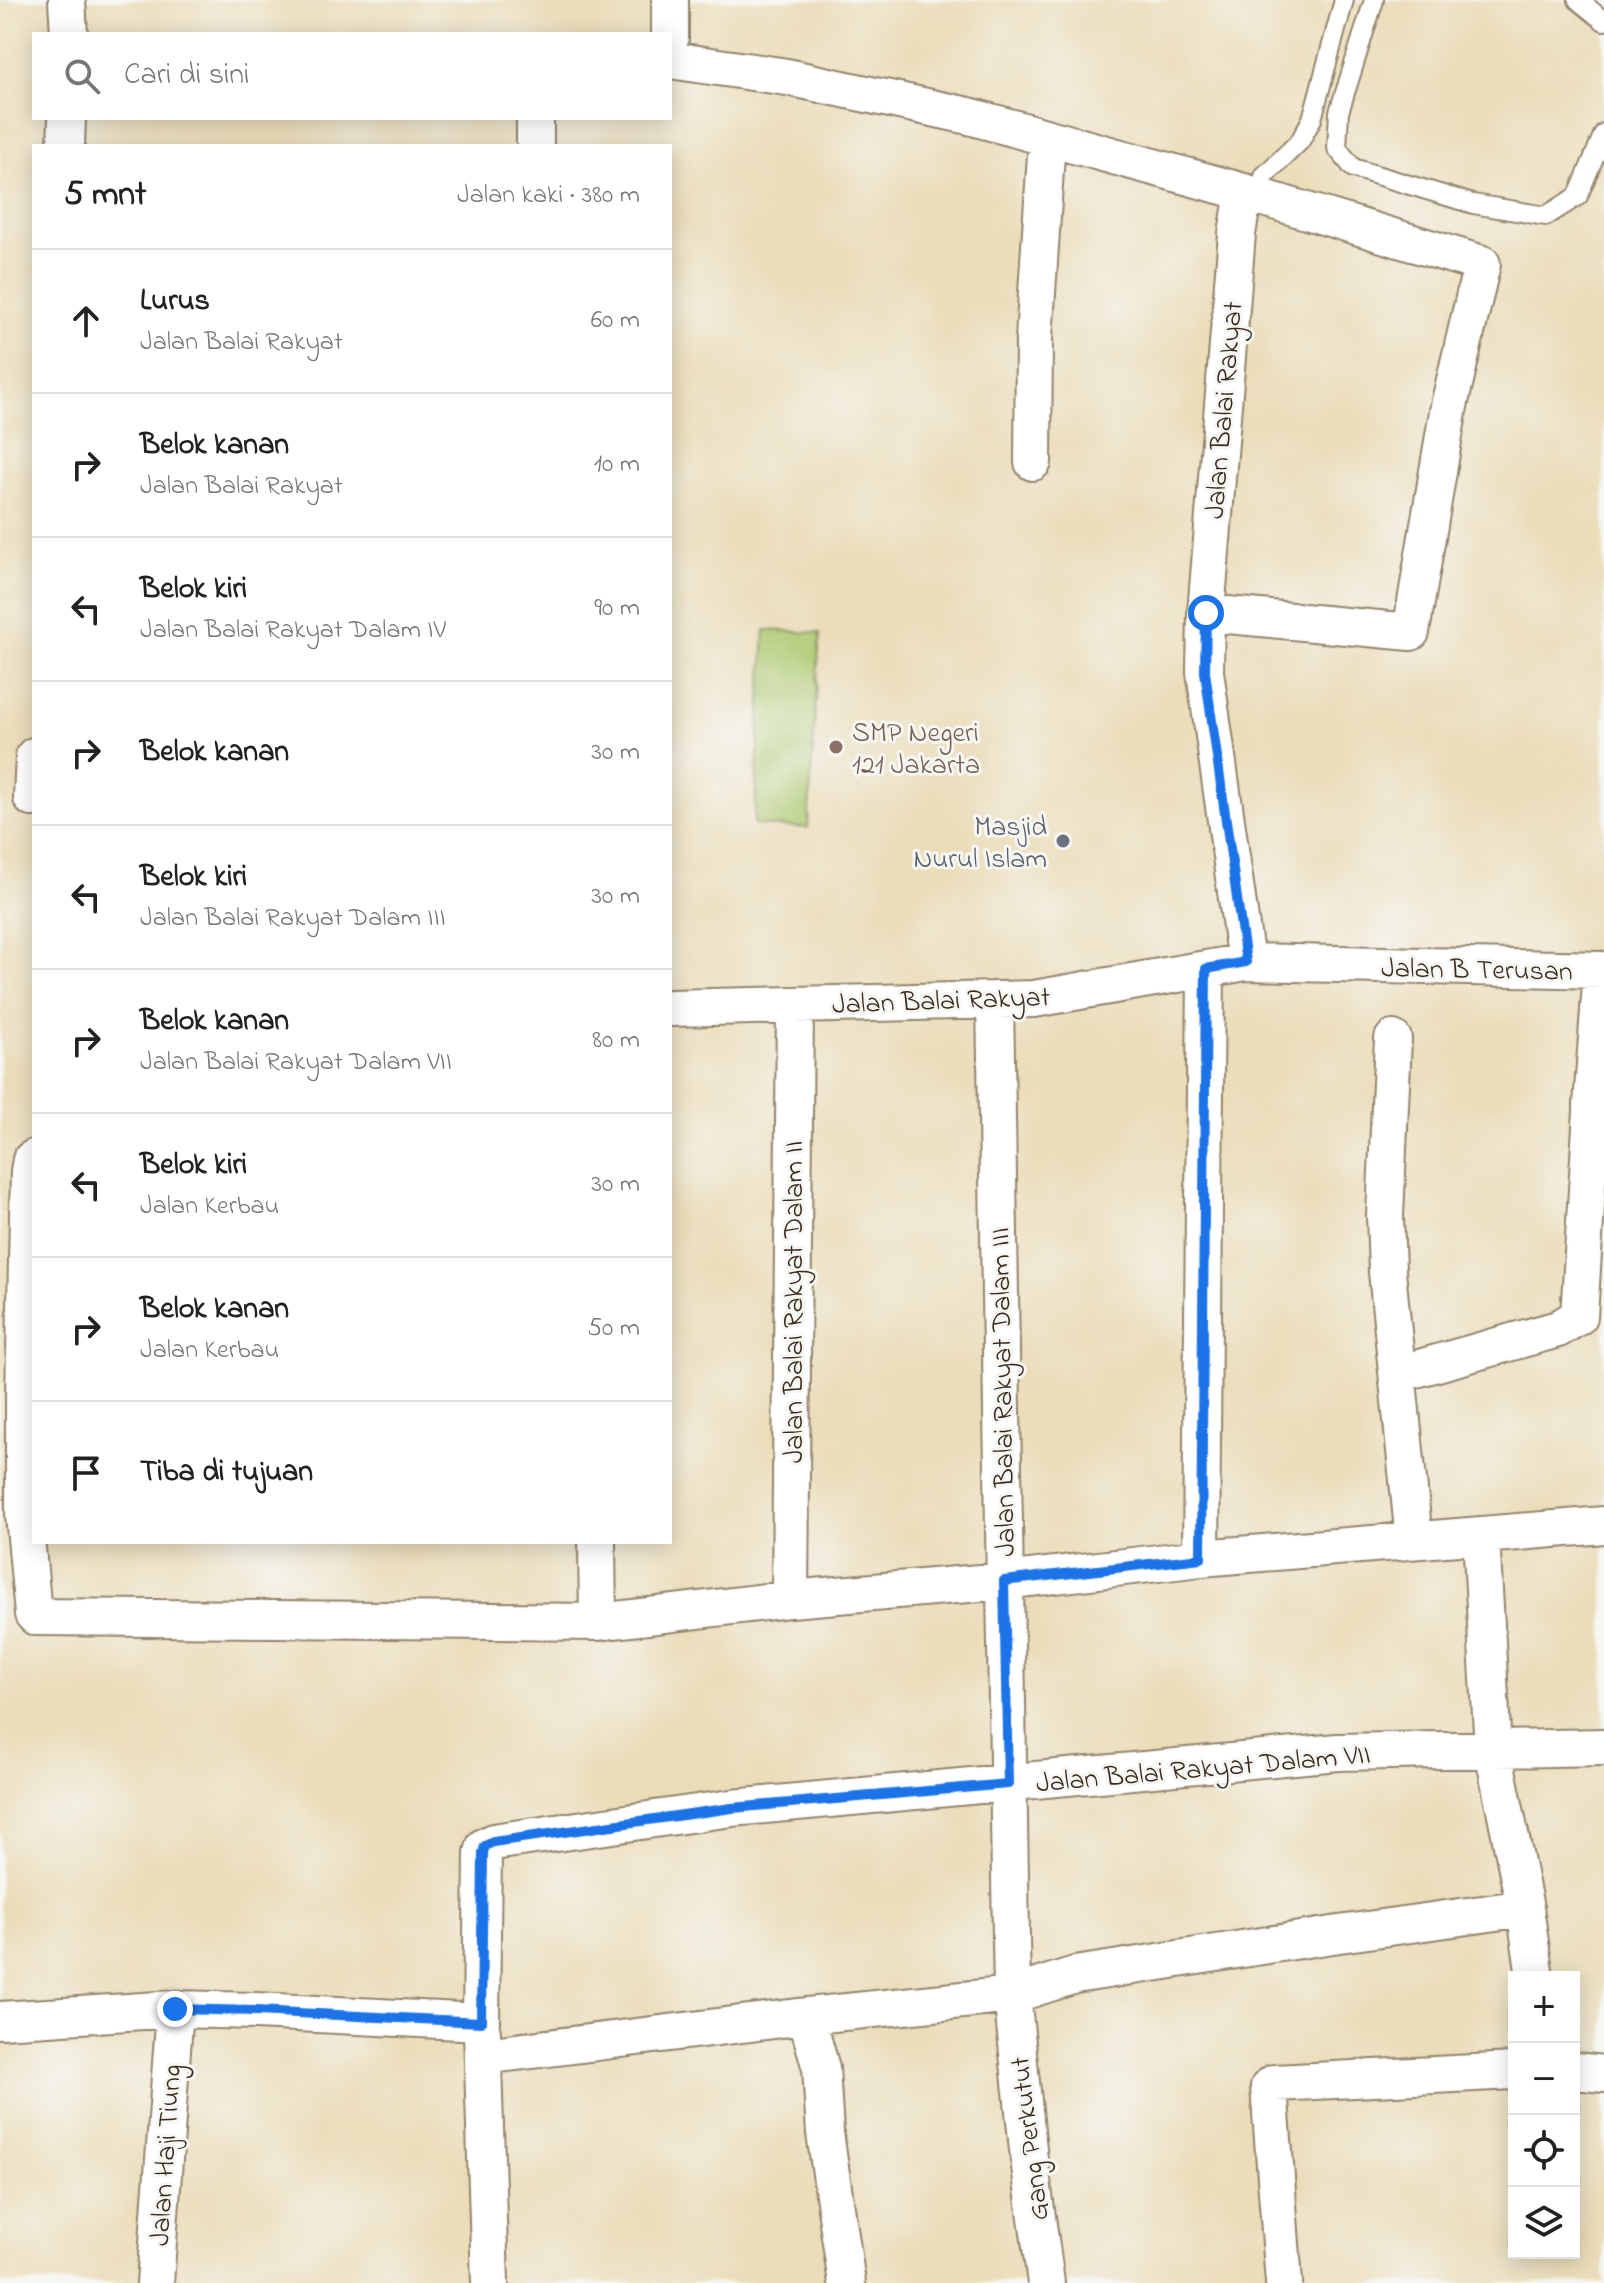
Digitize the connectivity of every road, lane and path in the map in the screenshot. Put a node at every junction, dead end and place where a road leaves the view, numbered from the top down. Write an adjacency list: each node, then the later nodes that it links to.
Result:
1 (67, 0): 7 (street)
2 (670, 0): 8 (street)
3 (1344, 0): 16 (lane)
4 (1374, 0): 12 (lane)
5 (1578, 0): 6 (lane)
6 (1604, 21)
7 (69, 32)
8 (670, 32)
9 (672, 60): 13 (street)
10 (67, 120): 14 (street)
11 (535, 120): 15 (street)
12 (1604, 133)
13 (1047, 139): 16 (street); 17 (street)
14 (66, 144)
15 (535, 144)
16 (1254, 184): 18 (street, Jalan Balai Rakyat); 18 (street)
17 (1033, 462)
18 (1206, 613): 22 (street, Jalan Balai Rakyat)
19 (32, 763): 20 (street)
20 (22, 797)
21 (1603, 959): 22 (street, Jalan B Terusan); 28 (street, Jalan B Terusan)
22 (1246, 962): 23 (street, Jalan Balai Rakyat)
23 (1206, 969): 24 (street, Jalan Balai Rakyat); 36 (street)
24 (995, 1000): 25 (street, Jalan Balai Rakyat); 37 (street, Jalan Balai Rakyat Dalam III)
25 (795, 1005): 26 (street, Jalan Balai Rakyat); 38 (street, Jalan Balai Rakyat Dalam II)
26 (672, 1008)
27 (1393, 1039): 30 (street)
28 (1598, 1112): 30 (street, Jalan B Terusan)
29 (32, 1159): 31 (street)
30 (1398, 1374): 34 (street)
31 (29, 1397): 39 (street)
32 (1604, 1525): 33 (street)
33 (1481, 1536): 34 (street); 41 (street)
34 (1414, 1540): 36 (street)
35 (597, 1544): 39 (street)
36 (1201, 1558): 37 (street)
37 (1004, 1581): 38 (street); 42 (street, Jalan Balai Rakyat Dalam III)
38 (790, 1599): 39 (street)
39 (598, 1622)
40 (1604, 1747): 41 (street, Jalan Balai Rakyat Dalam VII)
41 (1493, 1750): 42 (street, Jalan Balai Rakyat Dalam VII); 43 (street)
42 (1008, 1784): 45 (street, Jalan Balai Rakyat Dalam III); 49 (street, Jalan Balai Rakyat Dalam VII)
43 (1525, 1908): 44 (street); 45 (street)
44 (1534, 1971)
45 (1012, 1995): 47 (street); 56 (street, Gang Perkutut)
46 (175, 2009): 48 (street); 49 (street); 53 (street, Jalan Haji Tiung)
47 (806, 2016): 49 (street); 55 (street)
48 (0, 2020)
49 (482, 2039): 54 (street)
50 (1508, 2071): 57 (street)
51 (1580, 2072): 52 (street)
52 (1604, 2074)
53 (155, 2283)
54 (490, 2283)
55 (847, 2283)
56 (1046, 2283)
57 (1284, 2283)

